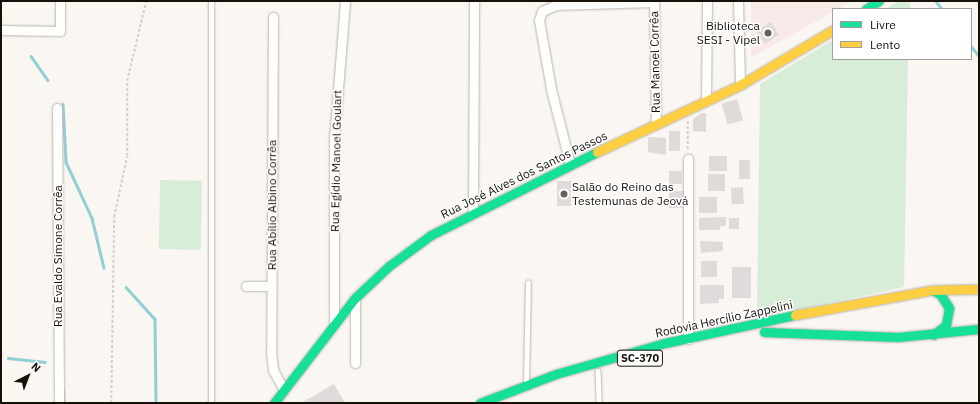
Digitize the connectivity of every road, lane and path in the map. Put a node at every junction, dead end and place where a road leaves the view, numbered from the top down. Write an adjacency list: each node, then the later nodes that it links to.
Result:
1 (60, 1): 13 (street)
2 (146, 1): 38 (path)
3 (211, 1): 39 (lane)
4 (345, 1): 29 (street, Rua Egídio Manoel Goulart)
5 (474, 1): 22 (street)
6 (707, 1): 16 (street)
7 (738, 1): 15 (street)
8 (879, 1): 11 (main road)
9 (654, 2): 10 (street); 19 (street, Rua Manoel Corrêa)
10 (556, 3): 21 (street)
11 (868, 8)
12 (273, 17): 25 (street, Rua Abílio Albino Corrêa)
13 (1, 30)
14 (832, 31): 15 (main road, Rua José Alves dos Santos Passos)
15 (740, 85): 16 (main road, Rua José Alves dos Santos Passos)
16 (706, 101): 18 (main road, Rua José Alves dos Santos Passos)
17 (57, 108): 37 (street, Rua Evaldo Simone Corrêa)
18 (688, 109): 19 (main road, Rua José Alves dos Santos Passos); 20 (path)
19 (656, 124): 21 (main road, Rua José Alves dos Santos Passos)
20 (688, 159): 32 (street)
21 (570, 164): 22 (main road, Rua José Alves dos Santos Passos)
22 (473, 211): 28 (main road, Rua José Alves dos Santos Passos)
23 (528, 283): 35 (lane)
24 (246, 286): 25 (street)
25 (271, 286): 36 (street, Rua Abílio Albino Corrêa)
26 (979, 289): 27 (main road, Rodovia Hercílio Zappelini / SC-370)
27 (932, 290): 31 (main road); 32 (main road, Rodovia Hercílio Zappelini / SC-370)
28 (355, 298): 29 (main road, Rua José Alves dos Santos Passos); 33 (street)
29 (334, 322): 36 (main road, Rua José Alves dos Santos Passos)
30 (979, 329): 31 (main road, Rodovia Hercílio Zappelini / SC-370)
31 (933, 335): 34 (main road, Rodovia Hercílio Zappelini / SC-370)
32 (688, 339): 35 (main road, Rodovia Hercílio Zappelini / SC-370)
33 (355, 363)
34 (598, 370): 42 (main road, Rodovia Hercílio Zappelini / SC-370); 43 (lane)
35 (526, 385): 41 (main road, Rodovia Hercílio Zappelini / SC-370)
36 (284, 390): 40 (main road, Rua José Alves dos Santos Passos)
37 (59, 403)
38 (111, 403)
39 (211, 403)
40 (274, 403)
41 (480, 403)
42 (506, 403)
43 (599, 403)

